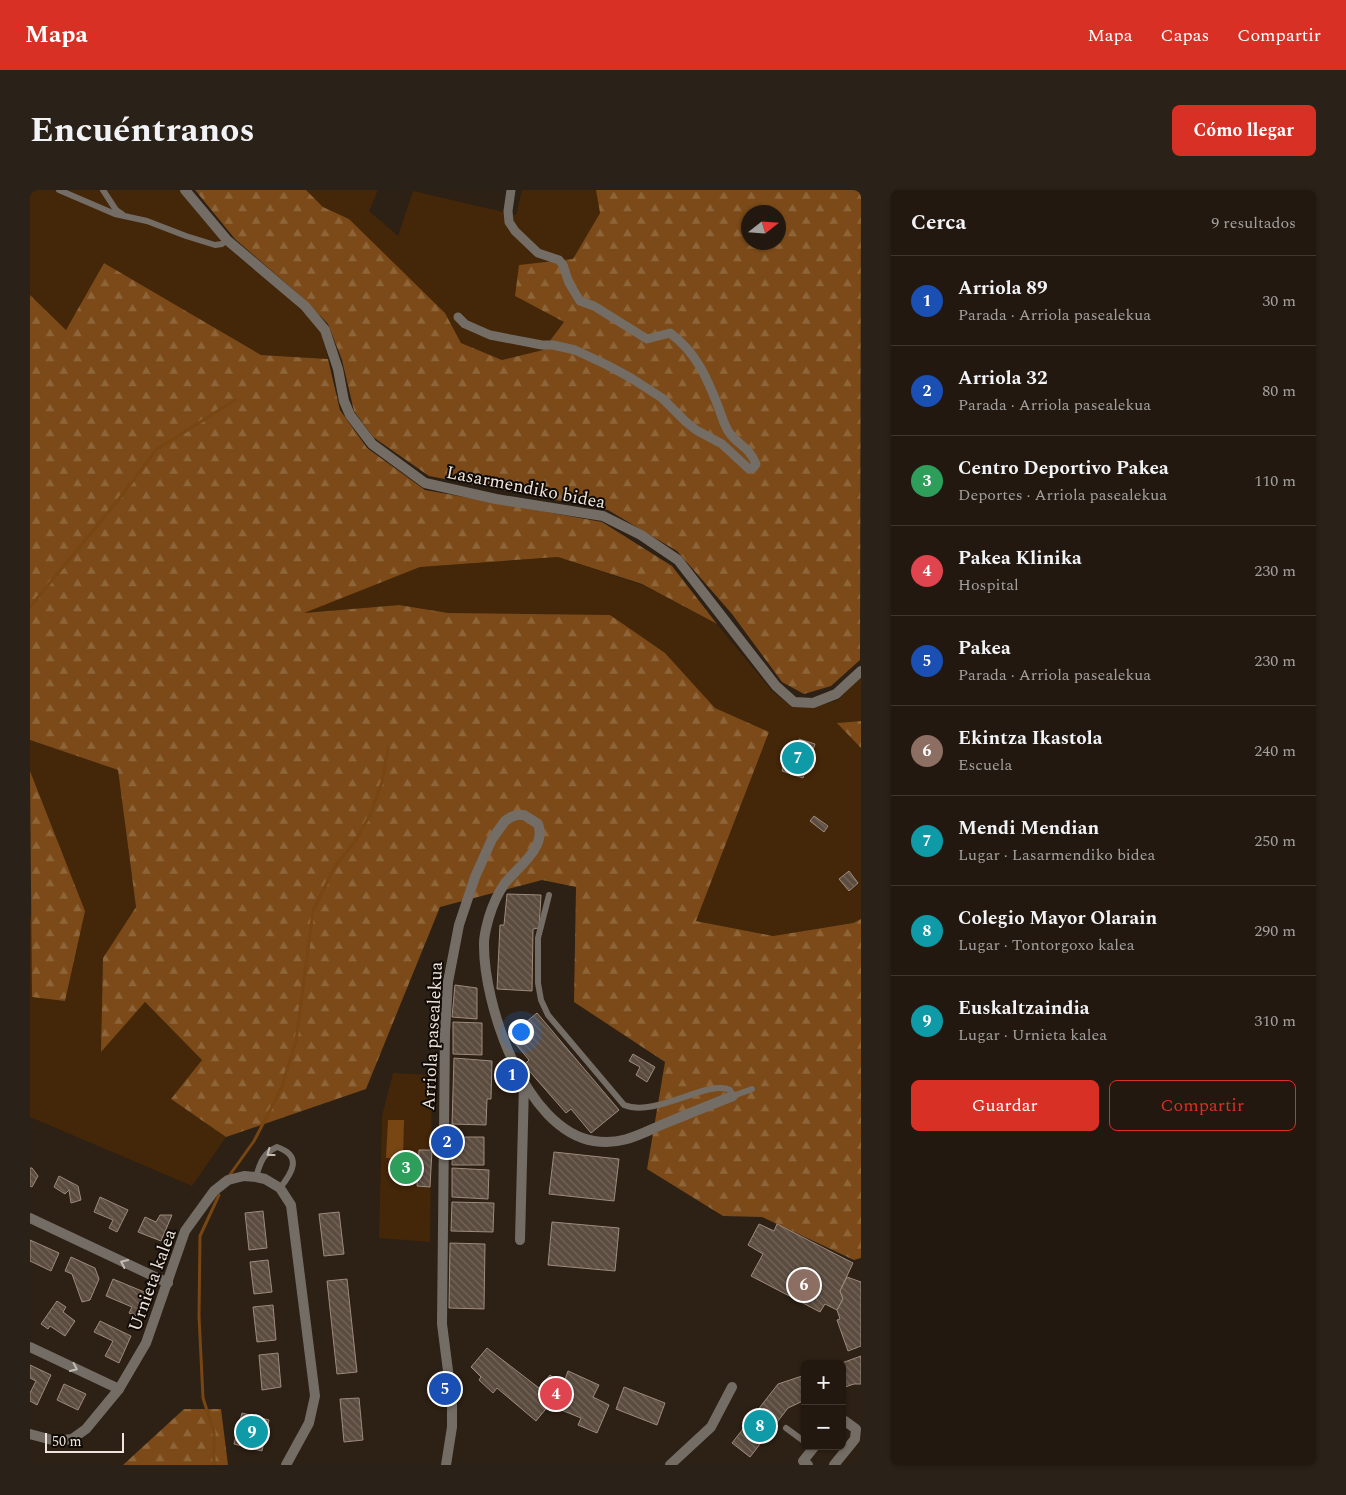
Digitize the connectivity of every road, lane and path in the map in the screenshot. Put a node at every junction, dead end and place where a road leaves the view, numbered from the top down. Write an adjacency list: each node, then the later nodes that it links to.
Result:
1 (59, 190): 5 (lane)
2 (102, 190): 5 (lane)
3 (185, 190): 6 (street, Lasarmendiko bidea)
4 (511, 190): 7 (street)
5 (123, 215): 6 (lane)
6 (227, 240): 8 (street, Lasarmendiko bidea)
7 (458, 317)
8 (861, 671)
9 (549, 895): 12 (lane)
10 (524, 1085): 12 (street, Arriola pasealekua); 16 (street, Arriola pasealekua); 28 (street, Arriola pasealekua)
11 (752, 1089): 12 (lane)
12 (733, 1096)
13 (256, 1177): 14 (street, Urnieta kalea); 14 (lane, one-way to 13); 17 (street, Urnieta kalea)
14 (280, 1188): 27 (street)
15 (30, 1218): 17 (street, one-way to 15)
16 (520, 1240)
17 (168, 1283): 20 (street, Urnieta kalea)
18 (30, 1347): 20 (street, one-way to 20)
19 (732, 1387): 29 (street)
20 (119, 1389): 24 (street, Urnieta kalea)
21 (846, 1421): 22 (street)
22 (858, 1425): 31 (street)
23 (786, 1428): 25 (lane)
24 (30, 1434)
25 (801, 1439)
26 (809, 1450): 30 (street)
27 (286, 1465)
28 (446, 1465)
29 (670, 1465)
30 (808, 1465)
31 (834, 1465)

